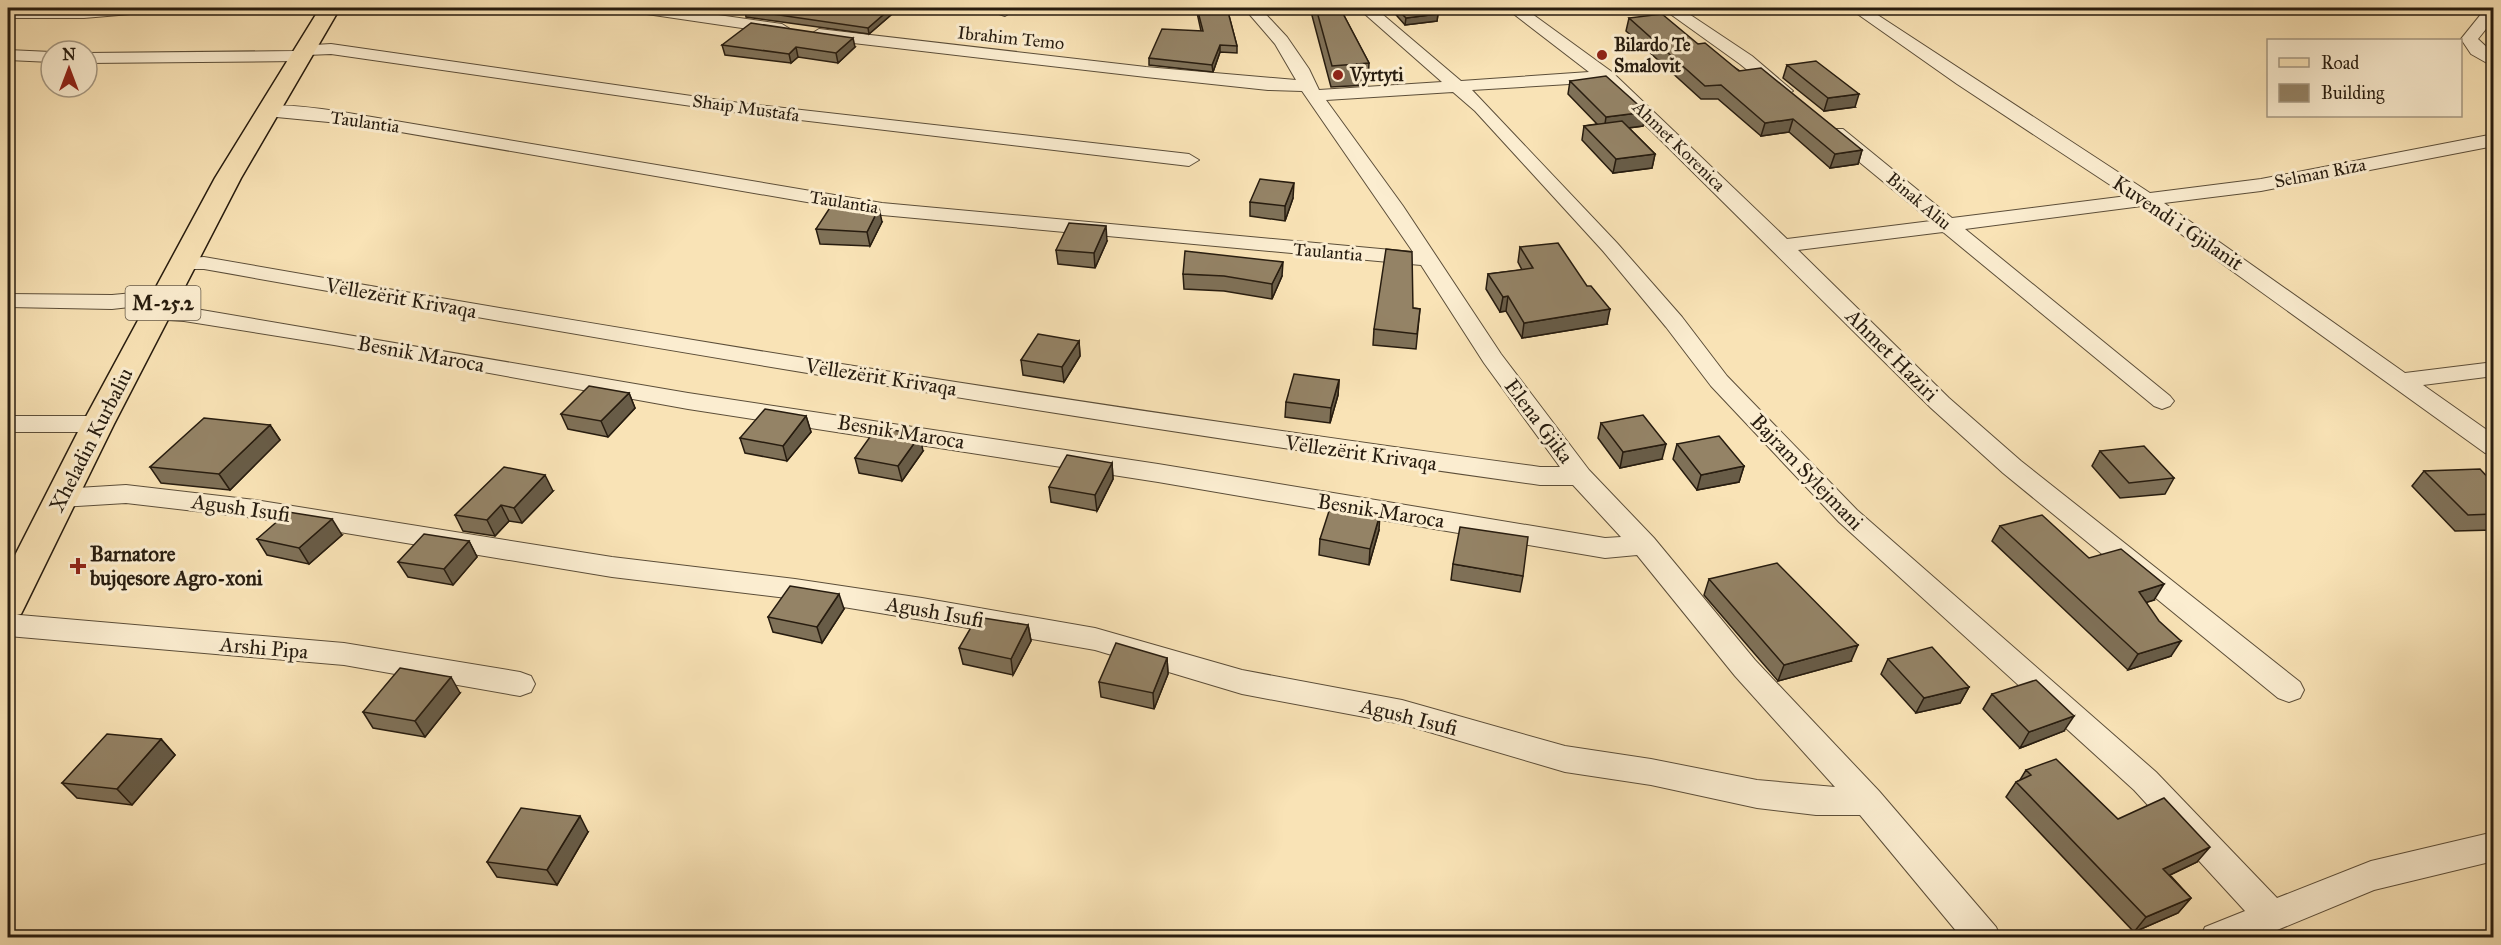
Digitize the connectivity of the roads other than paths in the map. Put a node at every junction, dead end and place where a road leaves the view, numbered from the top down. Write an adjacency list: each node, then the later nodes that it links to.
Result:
1 (142, 8): 10 (street)
2 (330, 8): 11 (main road, Xheladin Kurbaliu / M-25.2)
3 (640, 8): 18 (street, Ibrahim Temo)
4 (1252, 8): 18 (street, Elena Gjika)
5 (1366, 8): 17 (street, Bajram Sylejmani)
6 (1514, 8): 16 (street, Ahmet Korenica)
7 (1670, 8): 19 (street)
8 (1857, 8): 24 (street, Kuvendi i Gjilanit)
9 (2493, 8): 15 (street)
10 (8, 14)
11 (301, 53): 14 (street); 20 (main road, Xheladin Kurbaliu / M-25.2); 23 (street, Shaip Mustafa)
12 (8, 55): 13 (street)
13 (39, 56)
14 (99, 58)
15 (2493, 62)
16 (1606, 76): 17 (street, Ibrahim Temo); 26 (street, Ahmet Korenica)
17 (1457, 86): 18 (street, Ibrahim Temo); 46 (street, Bajram Sylejmani)
18 (1311, 91): 27 (street, Elena Gjika)
19 (1798, 102)
20 (266, 111): 27 (street, Taulantia); 28 (main road, Xheladin Kurbaliu / M-25.2)
21 (1824, 123): 25 (street, Binak Aliu)
22 (2493, 140): 24 (street, Selman Riza)
23 (1189, 160)
24 (2145, 199): 25 (street); 32 (street, Kuvendi i Gjilanit)
25 (1947, 225): 26 (street); 33 (street, Binak Aliu)
26 (1782, 246): 43 (street, Ahmet Haziri)
27 (1427, 259): 37 (street, Elena Gjika)
28 (184, 264): 30 (main road, Xheladin Kurbaliu / M-25.2); 37 (street, Vëllezërit Krivaqa)
29 (8, 301): 30 (street)
30 (162, 305): 35 (main road, Xheladin Kurbaliu / M-25.2); 39 (street, Besnik Maroca)
31 (2493, 369): 32 (street)
32 (2404, 381): 36 (street, Kuvendi i Gjilanit)
33 (2162, 400)
34 (8, 424): 35 (street)
35 (98, 424): 38 (main road, Xheladin Kurbaliu / M-25.2)
36 (2493, 447)
37 (1580, 476): 39 (street, Elena Gjika)
38 (60, 498): 40 (main road, Xheladin Kurbaliu / M-25.2); 44 (street, Agush Isufi)
39 (1644, 545): 44 (street, Elena Gjika)
40 (11, 590)
41 (8, 625): 42 (street, Arshi Pipa)
42 (520, 684)
43 (2289, 690)
44 (1868, 801): 47 (street, Elena Gjika)
45 (2493, 846): 46 (street)
46 (2270, 914): 48 (street)
47 (1984, 938)
48 (2217, 938)

